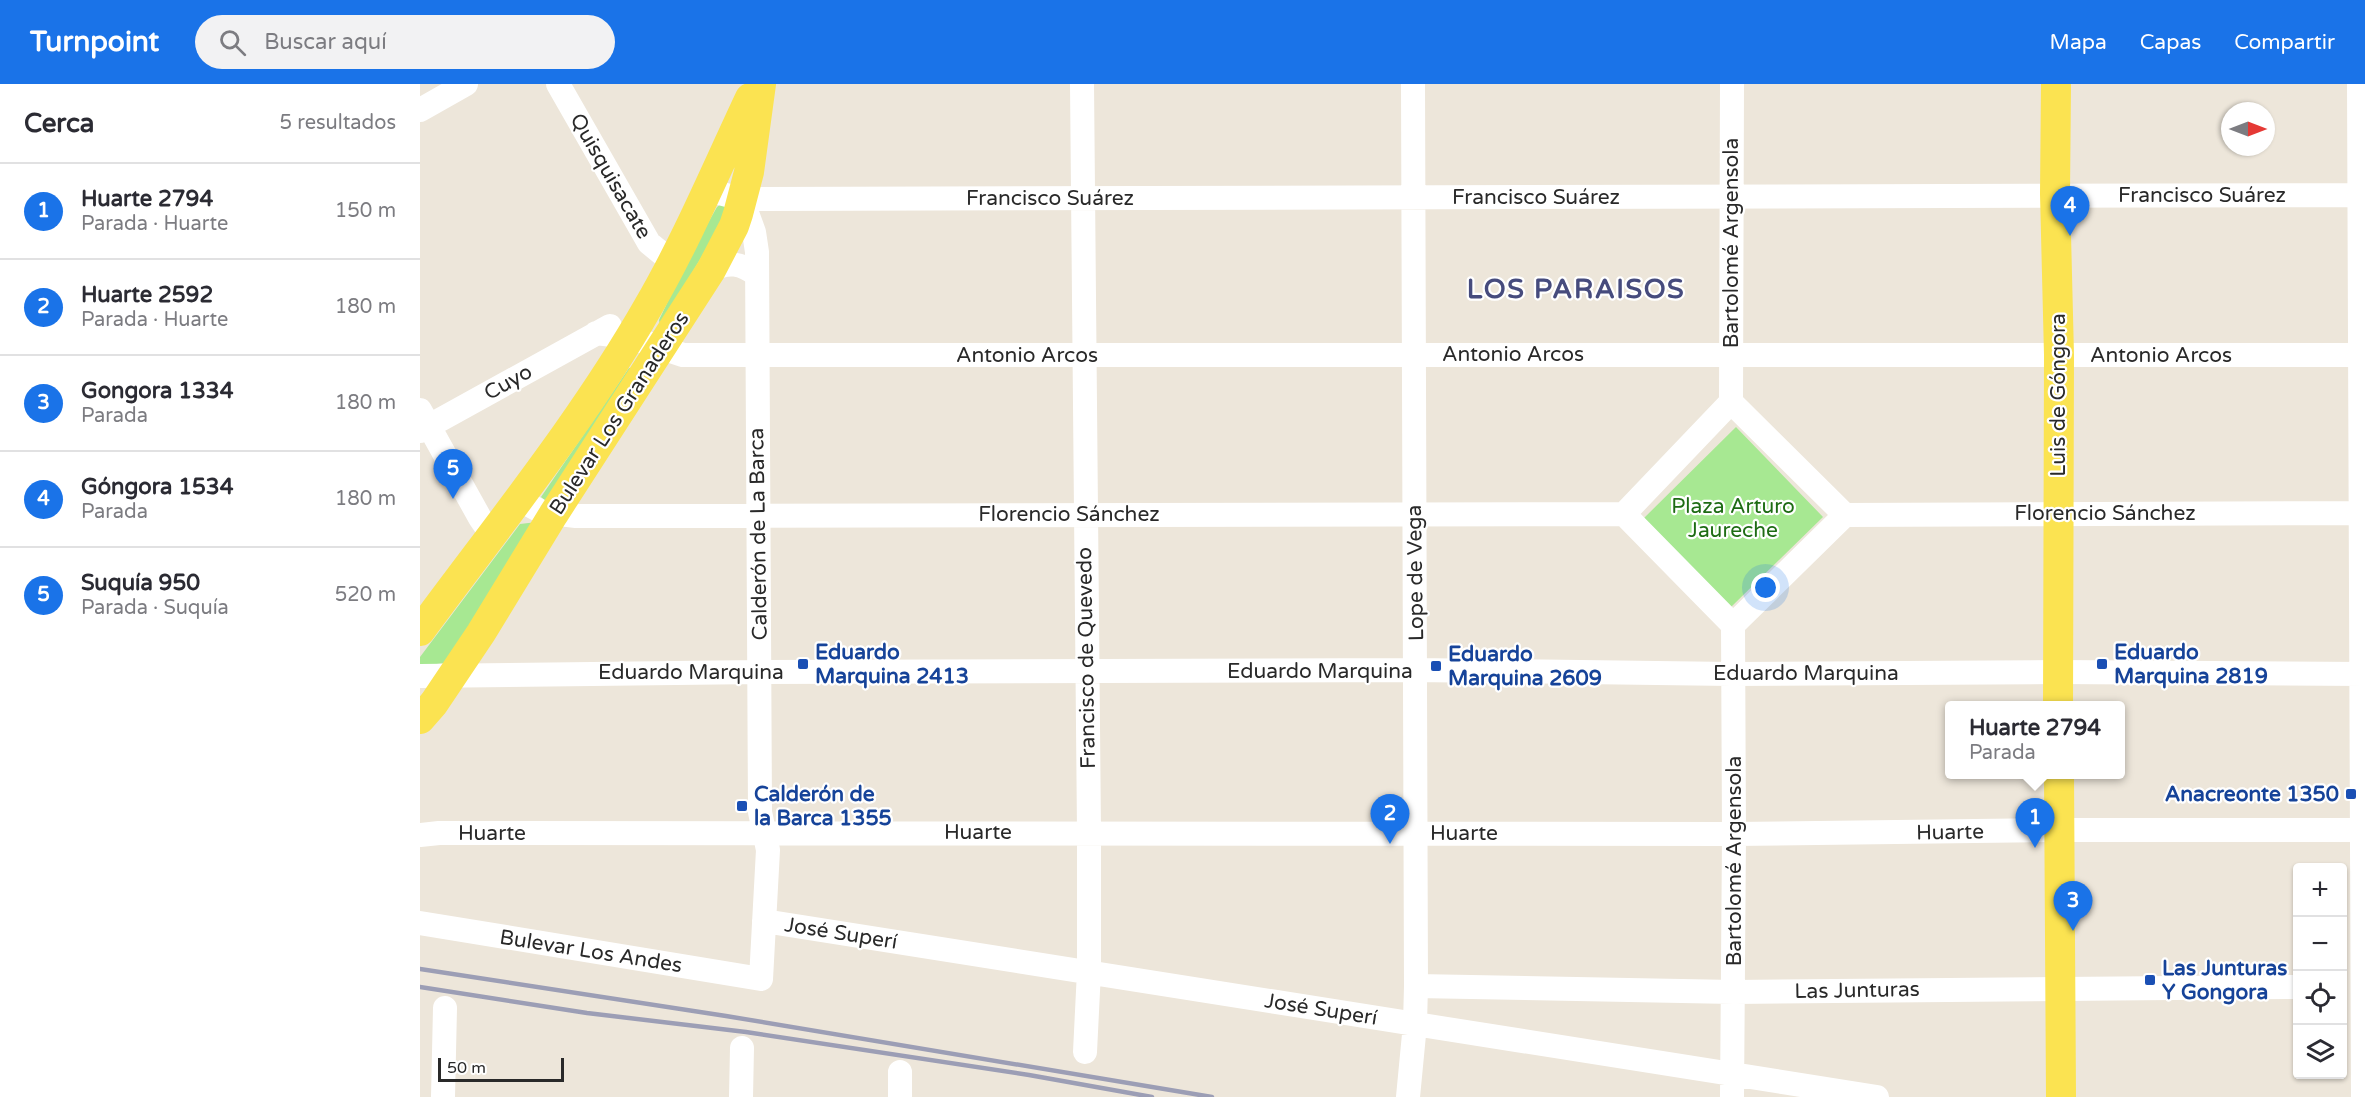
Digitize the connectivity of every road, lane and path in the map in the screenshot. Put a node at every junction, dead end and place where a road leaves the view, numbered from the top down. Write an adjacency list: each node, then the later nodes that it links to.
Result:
1 (466, 84): 9 (street)
2 (558, 84): 17 (street, Quisquisacate)
3 (759, 84): 10 (main road, Bulevar Los Granaderos); 16 (main road, Bulevar Los Granaderos)
4 (1082, 84): 14 (street, Francisco de Quevedo)
5 (1413, 84): 13 (street, Lope de Vega)
6 (1732, 84): 15 (street, Bartolomé Argensola)
7 (2056, 84): 11 (main road, Luis de Góngora)
8 (2359, 84): 12 (street)
9 (420, 110)
10 (707, 190): 16 (street, Francisco Suárez); 17 (main road, Bulevar Los Granaderos)
11 (2055, 194): 12 (street, Francisco Suárez); 15 (street, Francisco Suárez); 29 (main road, Luis de Góngora)
12 (2362, 195): 28 (street)
13 (1412, 196): 14 (street, Francisco Suárez); 15 (street, Francisco Suárez); 24 (street, Lope de Vega)
14 (1082, 198): 16 (street, Francisco Suárez); 26 (street, Francisco de Quevedo)
15 (1731, 198): 27 (street, Bartolomé Argensola)
16 (742, 199): 18 (main road, Bulevar Los Granaderos); 19 (street, Calderón de La Barca)
17 (671, 261): 20 (main road, Bulevar Los Granaderos)
18 (711, 270): 19 (street); 23 (main road, Bulevar Los Granaderos)
19 (757, 275): 25 (street, Calderón de La Barca)
20 (648, 307): 21 (street, Cuyo); 22 (main road, Bulevar Los Granaderos)
21 (596, 333): 22 (street); 31 (street, Cuyo)
22 (629, 338): 23 (street); 32 (main road, Bulevar Los Granaderos)
23 (661, 350): 25 (street, Antonio Arcos); 38 (main road, Bulevar Los Granaderos)
24 (1414, 354): 26 (street, Antonio Arcos); 27 (street, Antonio Arcos); 36 (street, Lope de Vega)
25 (757, 355): 26 (street, Antonio Arcos); 40 (street, Calderón de La Barca)
26 (1083, 355): 35 (street, Francisco de Quevedo)
27 (1731, 355): 29 (street, Antonio Arcos); 30 (street, Bartolomé Argensola)
28 (2362, 355): 29 (street, Antonio Arcos); 34 (street)
29 (2059, 356): 33 (main road, Luis de Góngora)
30 (1731, 402): 37 (street); 39 (street)
31 (423, 422): 41 (street)
32 (518, 499): 38 (street, Florencio Sánchez); 41 (main road, Bulevar Los Granaderos)
33 (2057, 513): 34 (street, Florencio Sánchez); 39 (street, Florencio Sánchez); 47 (main road, Luis de Góngora)
34 (2363, 513): 50 (street)
35 (1085, 514): 36 (street, Florencio Sánchez); 40 (street, Florencio Sánchez); 46 (street, Francisco de Quevedo)
36 (1414, 514): 37 (street, Florencio Sánchez); 44 (street, Lope de Vega)
37 (1624, 514): 42 (street)
38 (554, 515): 40 (street, Florencio Sánchez); 48 (main road, Bulevar Los Granaderos)
39 (1845, 515): 42 (street)
40 (758, 516): 45 (street, Calderón de La Barca)
41 (491, 534): 43 (main road, Bulevar Los Granaderos)
42 (1733, 625): 49 (street, Bartolomé Argensola)
43 (420, 631)
44 (1416, 670): 46 (street, Eduardo Marquina); 49 (street, Eduardo Marquina); 59 (street, Lope de Vega)
45 (760, 672): 46 (street, Eduardo Marquina); 48 (street, Eduardo Marquina); 57 (street, Calderón de La Barca)
46 (1086, 672): 58 (street, Francisco de Quevedo)
47 (2057, 672): 49 (street, Eduardo Marquina); 50 (street, Eduardo Marquina); 52 (main road, Luis de Góngora)
48 (453, 674): 51 (street, Eduardo Marquina); 53 (main road, Bulevar Los Granaderos)
49 (1732, 674): 60 (street, Bartolomé Argensola)
50 (2363, 674): 56 (street)
51 (420, 676)
52 (2058, 701)
53 (420, 719)
54 (2059, 779): 55 (main road)
55 (2060, 830): 56 (street, Huarte); 60 (street, Huarte); 69 (main road)
56 (2364, 830): 68 (street)
57 (764, 832): 58 (street, Huarte); 61 (street, Huarte); 62 (street, Calderón de La Barca)
58 (1089, 832): 59 (street, Huarte); 64 (street, Francisco de Quevedo)
59 (1416, 832): 60 (street, Huarte); 66 (street, Lope de Vega)
60 (1734, 834): 70 (street, Bartolomé Argensola)
61 (420, 835)
62 (764, 921): 64 (street, José Superí); 65 (street, Calderón de La Barca)
63 (420, 923): 65 (street, Bulevar Los Andes)
64 (1089, 971): 72 (street, José Superí); 74 (street, Francisco de Quevedo)
65 (761, 979)
66 (1416, 986): 70 (street, Las Junturas); 72 (street, Lope de Vega)
67 (2293, 987): 69 (street, Las Junturas)
68 (2357, 987): 84 (street)
69 (2060, 988): 70 (street, Las Junturas); 83 (main road)
70 (1734, 992): 76 (street, Bartolomé Argensola)
71 (445, 1008): 77 (street)
72 (1415, 1024): 76 (street, José Superí); 80 (street, Lope de Vega)
73 (742, 1048): 78 (street)
74 (1085, 1052)
75 (900, 1072): 79 (street)
76 (1732, 1073): 81 (street, Bartolomé Argensola); 82 (street, José Superí)
77 (443, 1097)
78 (741, 1097)
79 (900, 1097)
80 (1408, 1097)
81 (1732, 1097)
82 (1877, 1097)
83 (2061, 1097)
84 (2363, 1097)

